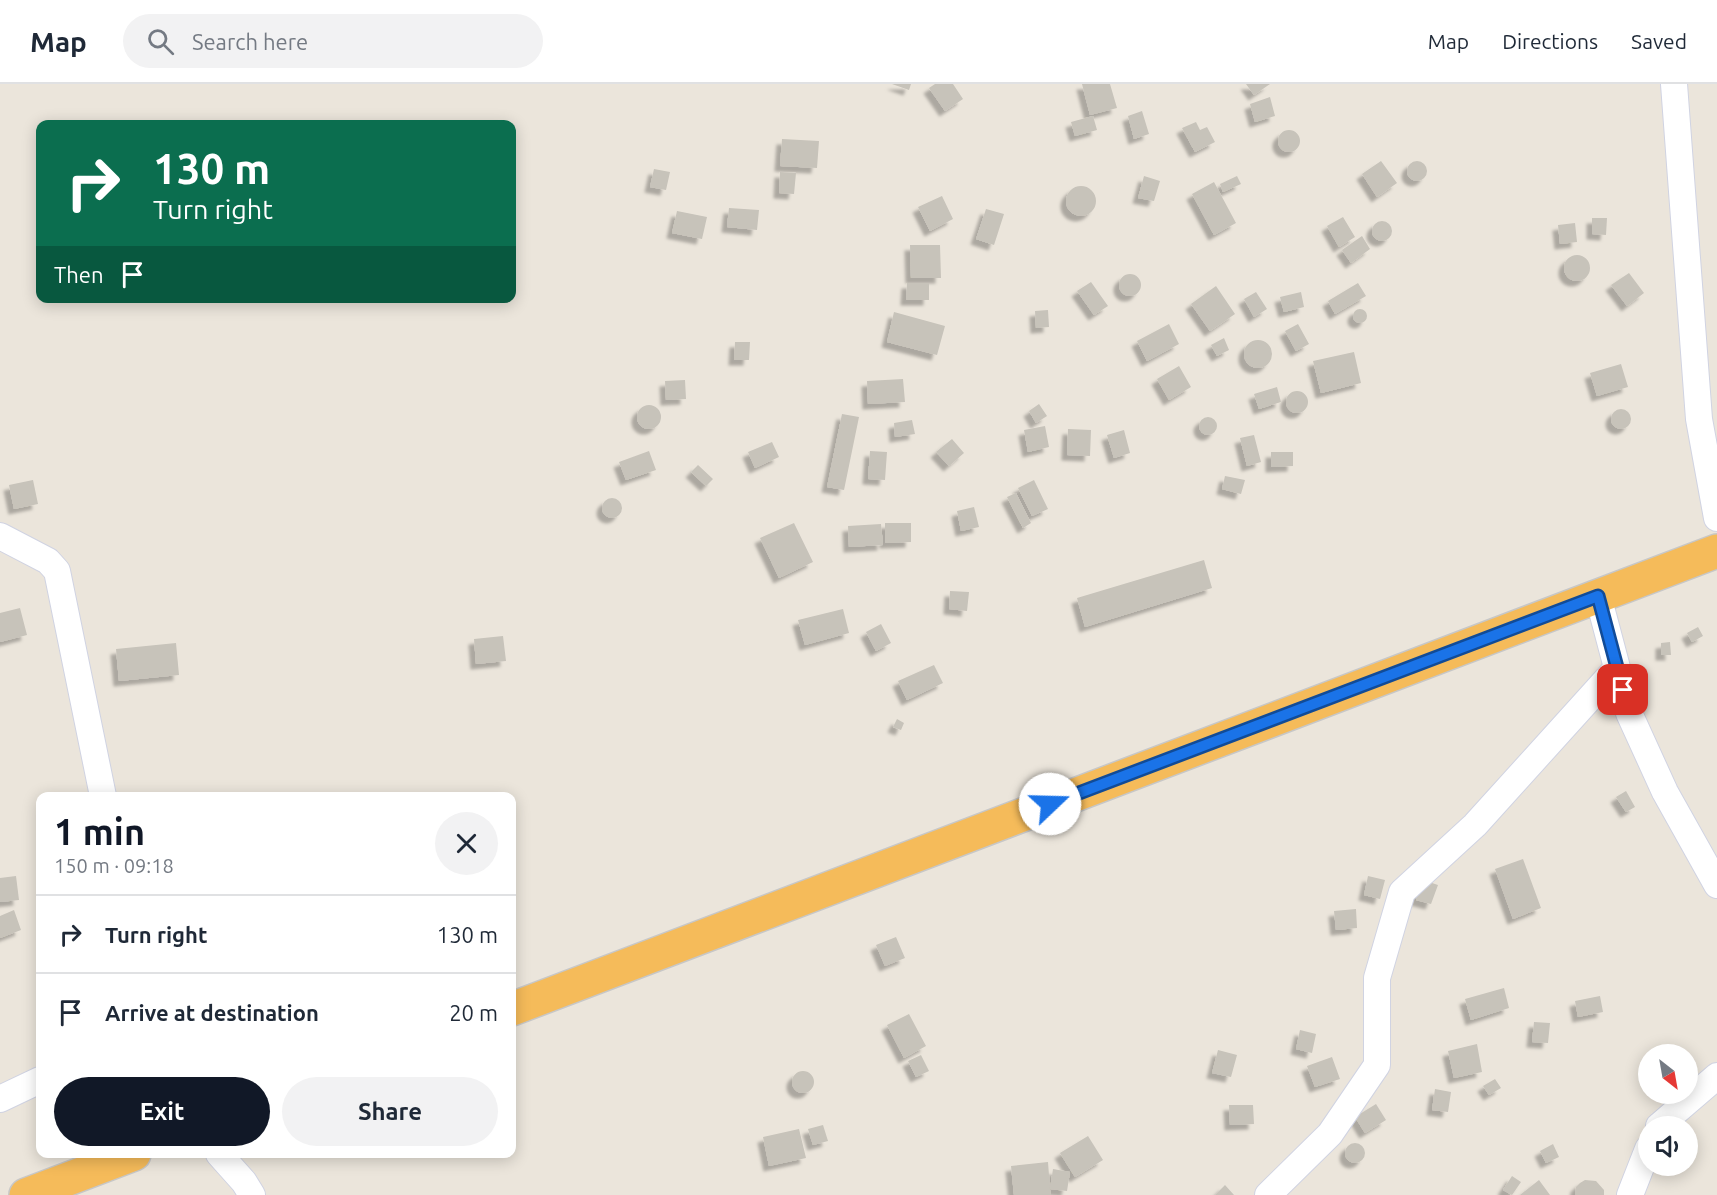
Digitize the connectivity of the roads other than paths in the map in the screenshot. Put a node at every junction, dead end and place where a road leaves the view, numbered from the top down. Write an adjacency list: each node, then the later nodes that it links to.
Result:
1 (1674, 84): 2 (street)
2 (1708, 416): 3 (street)
3 (1717, 518)
4 (0, 536): 8 (street)
5 (1717, 551): 6 (highway)
6 (1598, 596): 7 (street); 10 (highway)
7 (1617, 668): 9 (street); 20 (street)
8 (103, 792)
9 (1717, 885)
10 (516, 1007)
11 (1717, 1076): 14 (street)
12 (36, 1082): 13 (street)
13 (0, 1099)
14 (1671, 1116)
15 (123, 1158): 18 (highway)
16 (223, 1158): 19 (street)
17 (1638, 1175): 21 (street)
18 (26, 1195)
19 (252, 1195)
20 (1268, 1195)
21 (1630, 1195)

